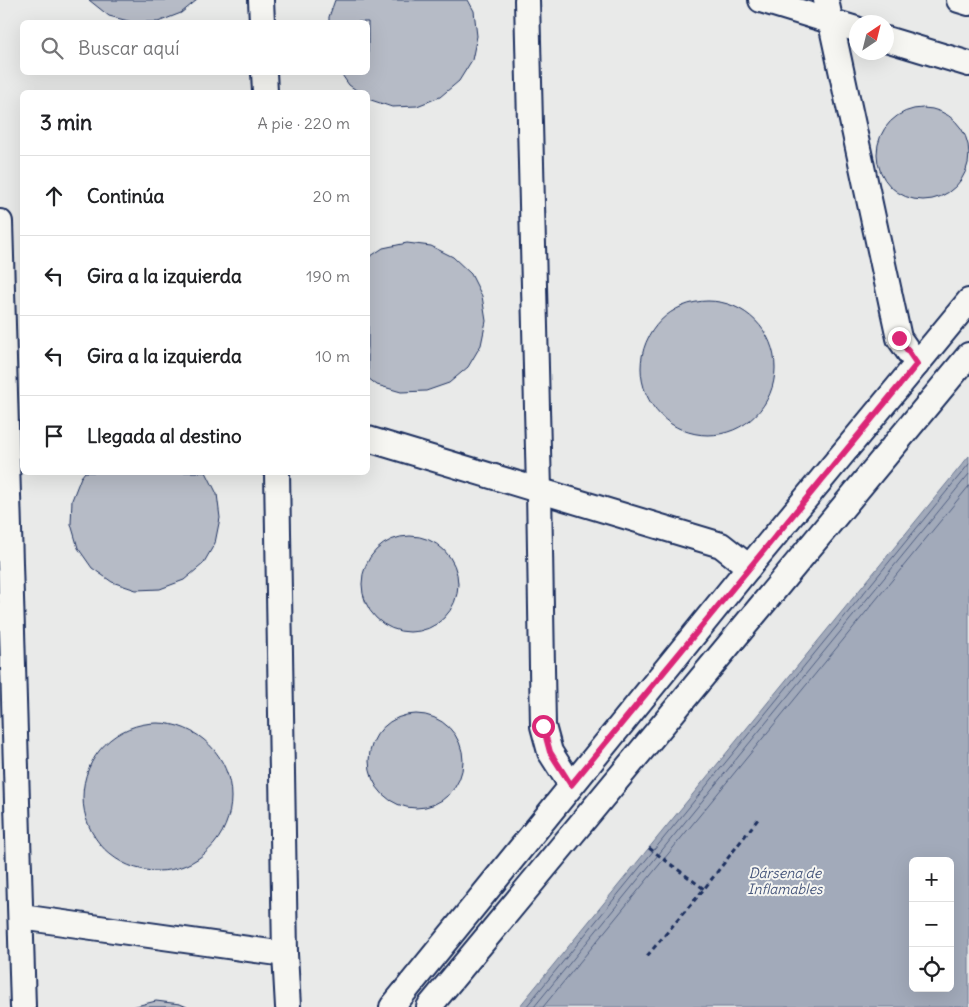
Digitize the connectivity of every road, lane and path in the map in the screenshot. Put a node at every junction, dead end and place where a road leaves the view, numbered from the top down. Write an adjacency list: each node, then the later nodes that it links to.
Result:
1 (261, 0): 7 (lane)
2 (527, 0): 20 (lane)
3 (761, 0): 6 (lane)
4 (959, 0): 5 (lane)
5 (969, 3)
6 (828, 11): 8 (lane); 17 (lane)
7 (262, 20)
8 (849, 24)
9 (894, 41): 10 (lane)
10 (969, 64)
11 (264, 75): 12 (lane)
12 (265, 90)
13 (0, 222): 15 (lane)
14 (969, 301): 17 (lane)
15 (13, 338): 26 (lane)
16 (969, 355): 32 (lane)
17 (917, 364): 21 (lane)
18 (370, 440): 20 (lane)
19 (277, 475): 27 (lane)
20 (539, 490): 21 (lane); 22 (lane)
21 (749, 567): 22 (lane)
22 (571, 785): 31 (lane)
23 (758, 819): 25 (path)
24 (649, 848): 25 (path)
25 (704, 890): 28 (path)
26 (21, 917): 27 (lane); 29 (lane)
27 (285, 954): 30 (lane)
28 (647, 956)
29 (24, 1007)
30 (288, 1007)
31 (392, 1007)
32 (429, 1007)

